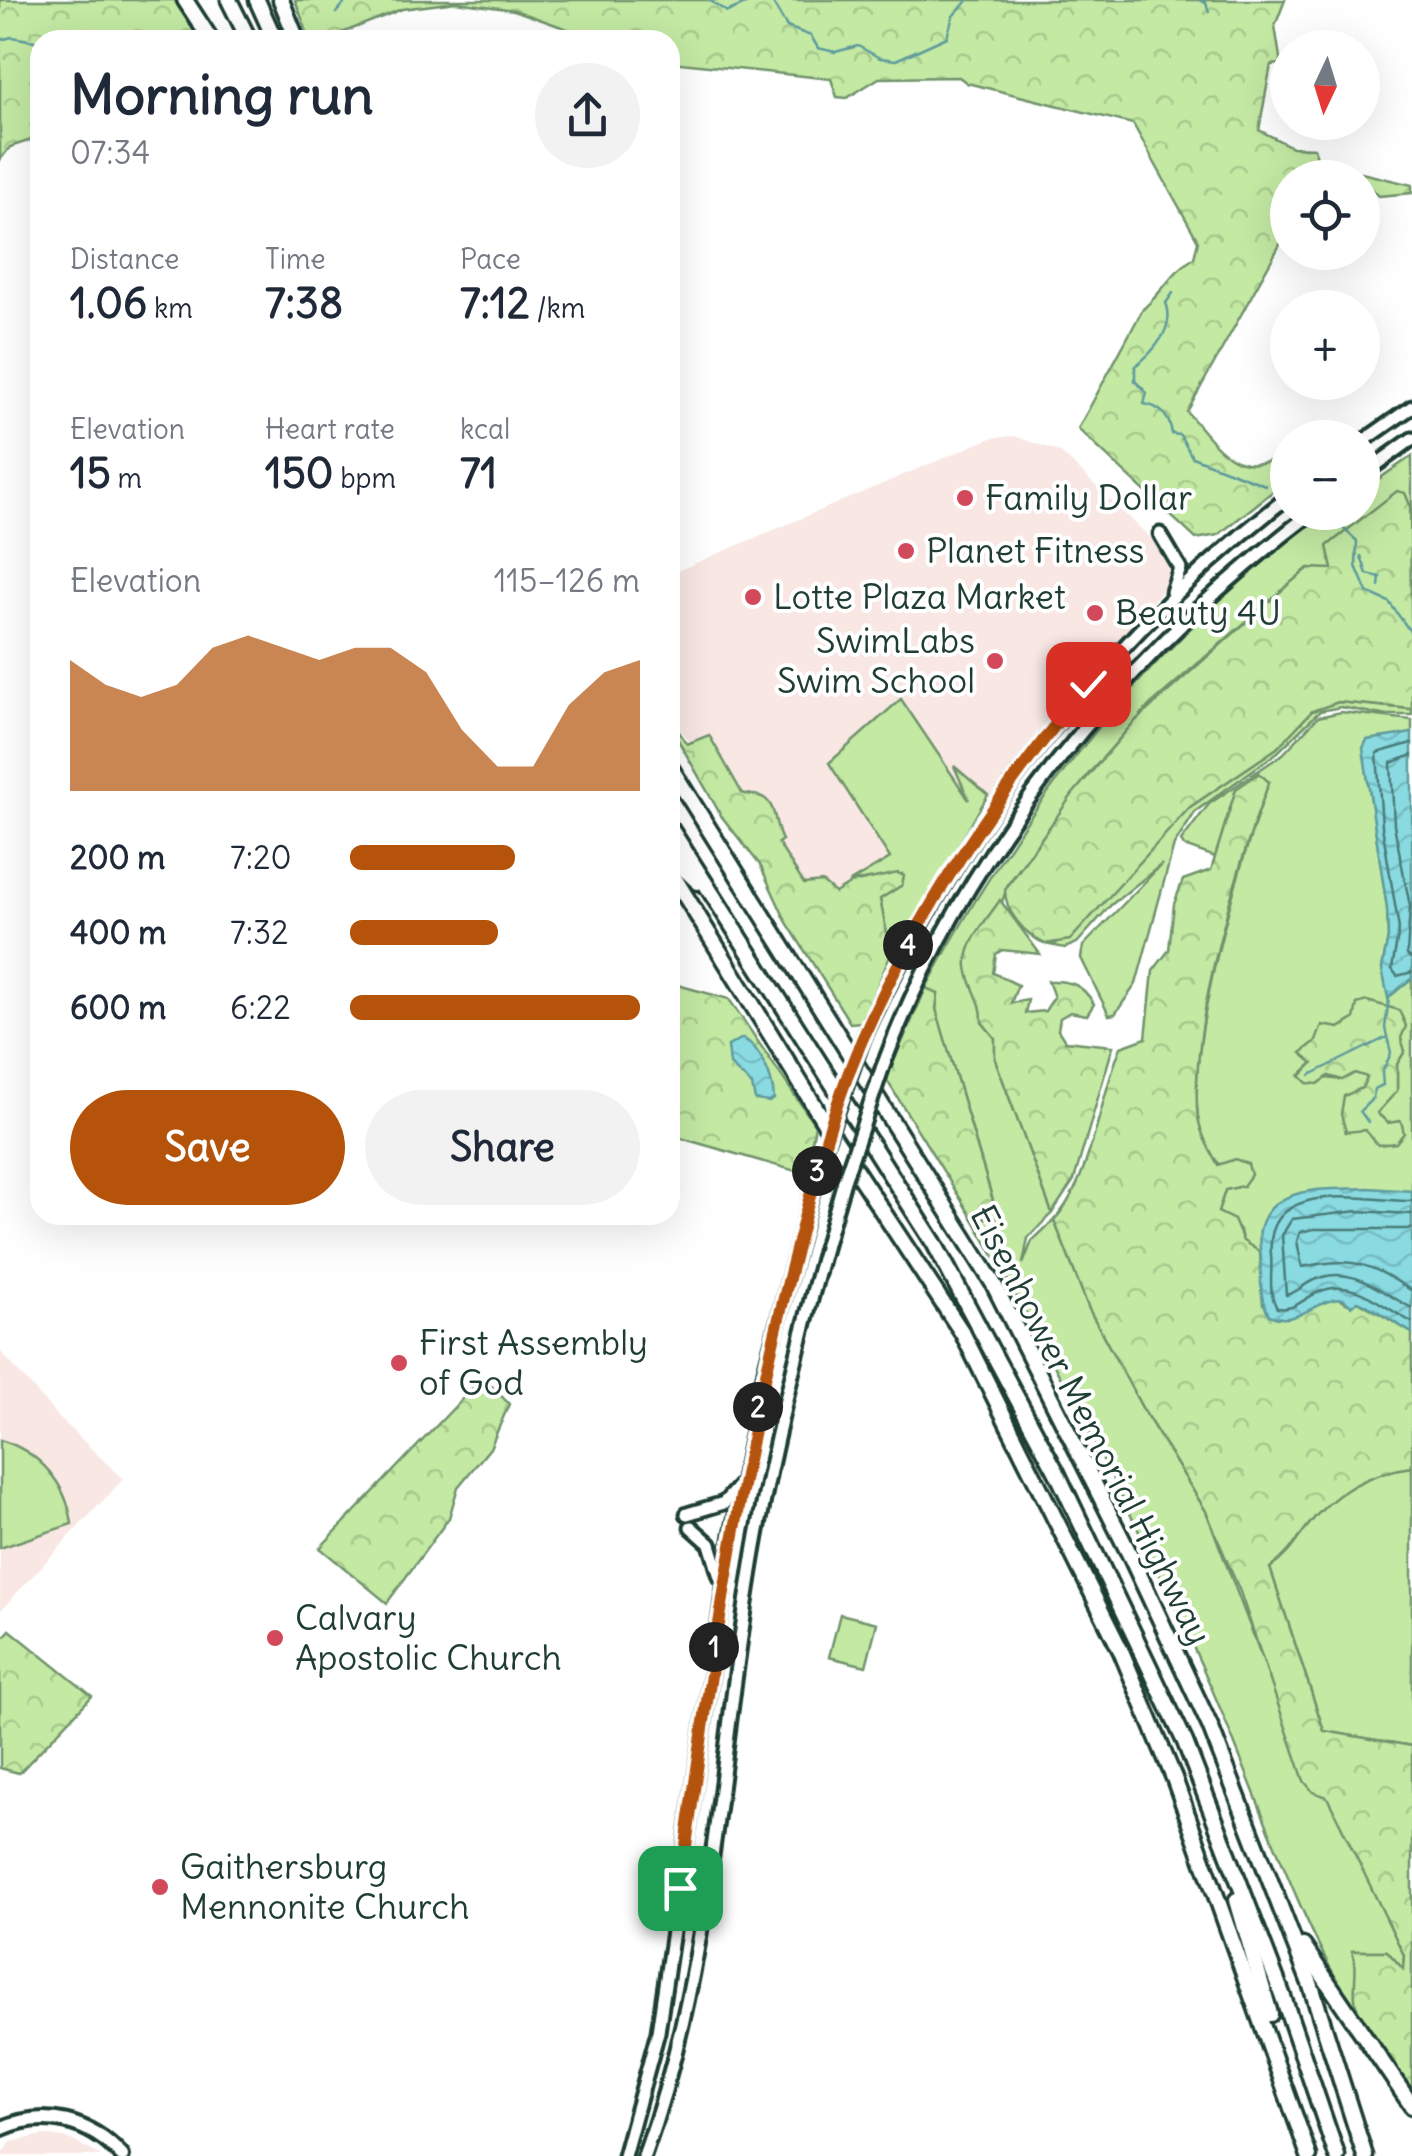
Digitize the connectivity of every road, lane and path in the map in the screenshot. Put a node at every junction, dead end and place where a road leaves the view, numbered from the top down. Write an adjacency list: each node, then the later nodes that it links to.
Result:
1 (185, 0): 6 (highway)
2 (198, 0): 7 (highway)
3 (229, 0): 8 (highway)
4 (257, 0): 9 (highway)
5 (282, 0): 10 (highway)
6 (207, 30)
7 (210, 30)
8 (243, 30)
9 (270, 30)
10 (293, 30)
11 (1412, 408): 12 (main road)
12 (1380, 430)
13 (1412, 439): 14 (main road)
14 (1380, 462)
15 (1270, 511): 18 (main road)
16 (1291, 530): 32 (main road, bridge)
17 (1160, 534): 18 (main road)
18 (1167, 602): 24 (main road, bridge)
19 (680, 783): 27 (highway, Eisenhower Memorial Highway)
20 (680, 844): 23 (highway)
21 (680, 864): 23 (highway)
22 (680, 886): 33 (highway)
23 (710, 892): 26 (highway)
24 (742, 1482): 25 (main road); 25 (main road)
25 (722, 1588): 31 (main road)
26 (1214, 1818): 33 (highway); 34 (highway)
27 (1280, 1906): 28 (highway); 35 (highway, Eisenhower Memorial Highway)
28 (1412, 2106)
29 (0, 2129): 30 (main road)
30 (122, 2156)
31 (624, 2156)
32 (644, 2156)
33 (1310, 2156)
34 (1337, 2156)
35 (1366, 2156)

